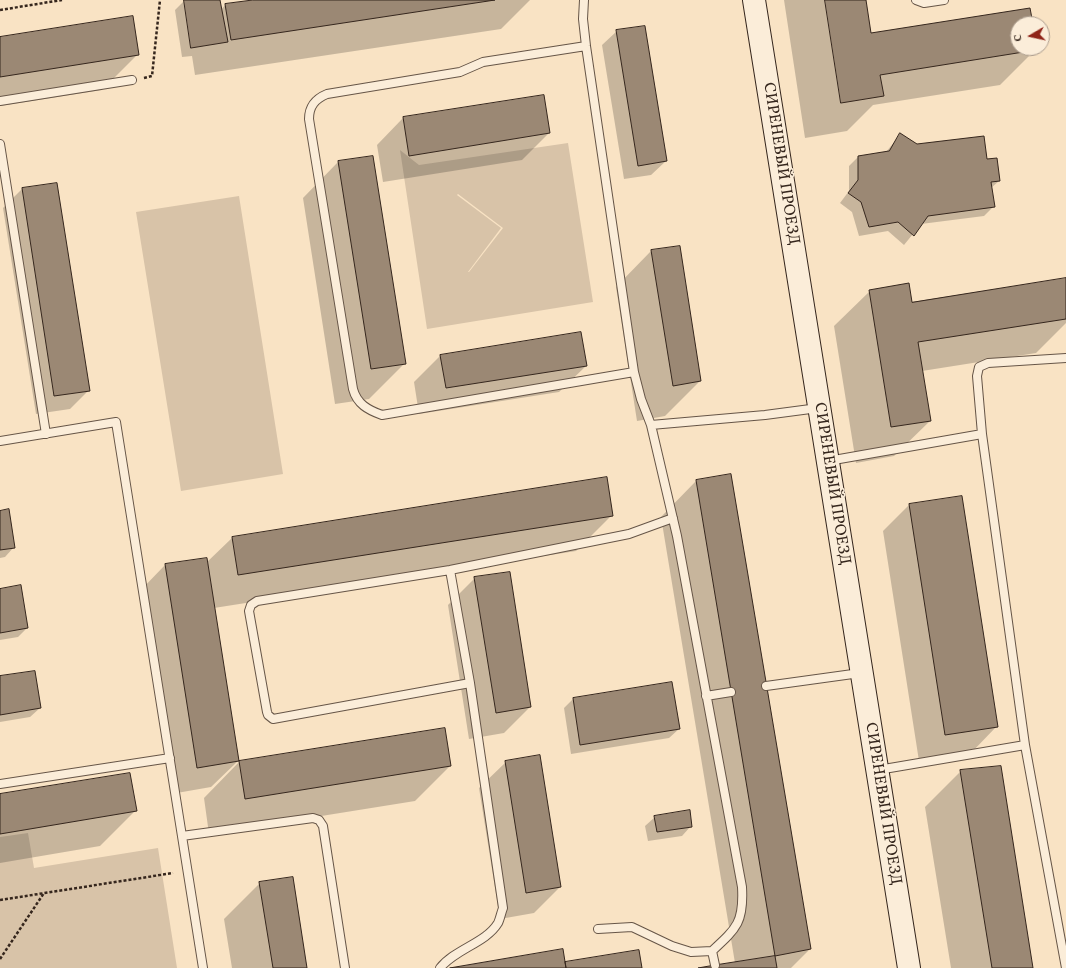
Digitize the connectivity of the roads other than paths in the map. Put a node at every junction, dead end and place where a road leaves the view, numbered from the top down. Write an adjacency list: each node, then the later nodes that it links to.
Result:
1 (584, 0): 5 (lane)
2 (754, 0): 11 (main road, СИРЕНЕВЫЙ ПРОЕЗД)
3 (916, 0): 4 (lane)
4 (944, 0)
5 (586, 46): 10 (lane); 10 (lane)
6 (132, 80): 7 (lane)
7 (0, 101)
8 (0, 144): 13 (lane)
9 (1066, 358): 14 (lane)
10 (634, 372): 12 (lane)
11 (819, 408): 12 (lane); 16 (main road, СИРЕНЕВЫЙ ПРОЕЗД)
12 (652, 424): 17 (lane)
13 (46, 434): 15 (lane); 25 (lane)
14 (982, 434): 16 (lane); 24 (lane)
15 (0, 441)
16 (828, 461): 19 (main road, СИРЕНЕВЫЙ ПРОЕЗД)
17 (673, 518): 18 (lane); 23 (lane)
18 (450, 570): 20 (lane); 20 (lane)
19 (860, 673): 21 (lane); 26 (main road, СИРЕНЕВЫЙ ПРОЕЗД)
20 (470, 684): 34 (lane)
21 (766, 686)
22 (731, 692): 23 (lane)
23 (706, 696): 30 (lane)
24 (1025, 744): 26 (lane); 36 (lane)
25 (170, 758): 27 (lane); 28 (lane)
26 (876, 770): 35 (main road, СИРЕНЕВЫЙ ПРОЕЗД)
27 (0, 784)
28 (182, 836): 32 (lane); 33 (lane)
29 (598, 929): 30 (lane)
30 (712, 951): 31 (lane)
31 (715, 965)
32 (203, 968)
33 (345, 968)
34 (440, 968)
35 (908, 968)
36 (1066, 968)

